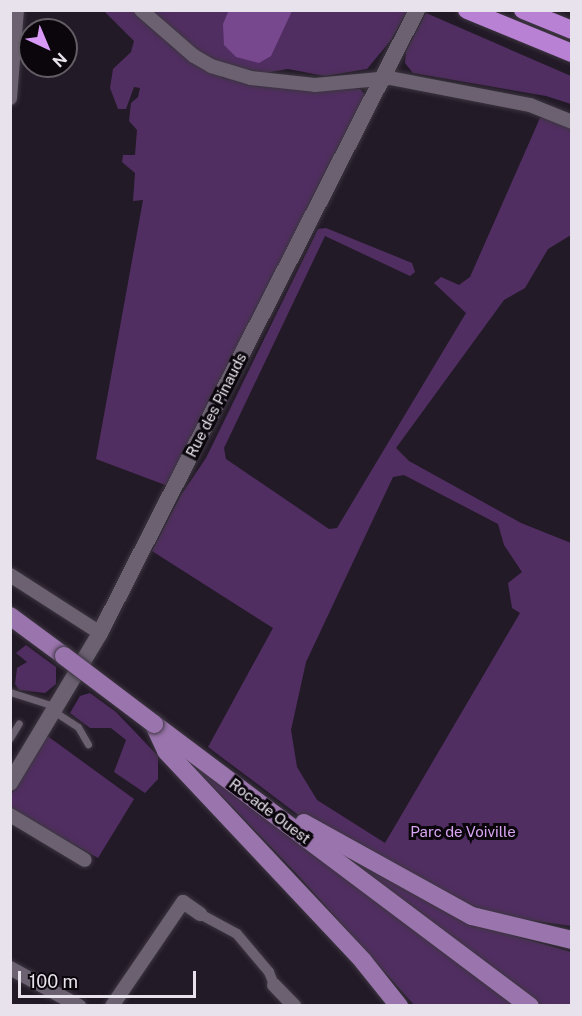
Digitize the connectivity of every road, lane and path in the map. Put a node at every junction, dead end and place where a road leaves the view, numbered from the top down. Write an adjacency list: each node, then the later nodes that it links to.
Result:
1 (17, 10): 9 (street)
2 (141, 10): 8 (street)
3 (467, 10): 7 (highway)
4 (523, 10): 6 (highway)
5 (415, 16): 8 (street, Rue des Pinauds)
6 (572, 30)
7 (572, 53)
8 (382, 80): 10 (street); 13 (street, Rue des Pinauds)
9 (10, 98)
10 (572, 122)
11 (10, 575): 13 (street)
12 (10, 616): 17 (main road, Rocade Ouest, bridge)
13 (100, 633): 15 (street, Rue des Pinauds)
14 (10, 692): 15 (lane)
15 (55, 709): 19 (lane); 21 (street, Rue des Pinauds)
16 (19, 723): 18 (lane)
17 (153, 724): 20 (main road, Rocade Ouest); 31 (main road)
18 (10, 738)
19 (88, 744)
20 (213, 768): 25 (main road); 32 (main road, Rocade Ouest)
21 (10, 783)
22 (10, 815): 23 (street)
23 (85, 860)
24 (200, 914): 27 (street); 29 (street)
25 (572, 940)
26 (10, 968): 28 (street)
27 (274, 985): 30 (street)
28 (79, 1005)
29 (112, 1005)
30 (294, 1005)
31 (399, 1005)
32 (530, 1005)

